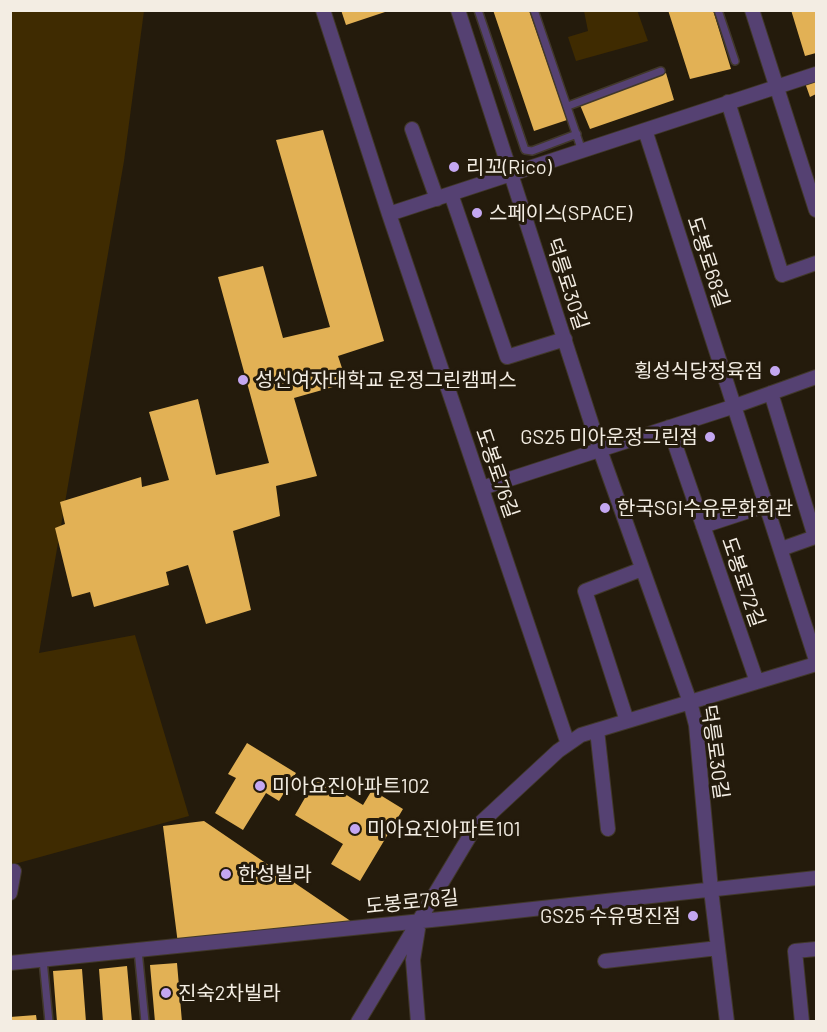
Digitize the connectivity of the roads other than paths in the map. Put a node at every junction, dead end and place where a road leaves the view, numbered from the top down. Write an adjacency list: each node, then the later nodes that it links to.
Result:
1 (324, 10): 21 (street, 도봉로76길)
2 (458, 10): 17 (street, 덕릉로30길)
3 (478, 10): 15 (lane)
4 (534, 10): 12 (lane)
5 (718, 10): 7 (lane)
6 (752, 10): 10 (street)
7 (735, 61)
8 (661, 71): 12 (lane)
9 (816, 74): 10 (street)
10 (776, 87): 11 (street); 20 (street)
11 (728, 102): 14 (street); 22 (street)
12 (568, 106): 15 (lane)
13 (412, 129): 19 (street)
14 (645, 130): 16 (street); 26 (street, 도봉로68길)
15 (577, 134): 16 (lane)
16 (582, 151): 17 (street)
17 (512, 174): 18 (street); 23 (street, 덕릉로30길)
18 (451, 194): 19 (street); 23 (street)
19 (437, 199): 21 (street)
20 (816, 210)
21 (389, 214): 29 (street, 도봉로76길)
22 (816, 263)
23 (564, 339): 28 (street, 덕릉로30길)
24 (816, 377): 25 (street)
25 (771, 393): 26 (street); 32 (street)
26 (735, 406): 27 (street); 30 (street)
27 (669, 427): 28 (street); 31 (street, 도봉로72길)
28 (600, 450): 29 (street); 34 (street, 덕릉로30길)
29 (482, 488): 40 (street, 도봉로76길)
30 (767, 505): 31 (street); 33 (street)
31 (703, 526): 36 (street, 도봉로72길)
32 (815, 537): 33 (street)
33 (781, 549): 35 (street)
34 (642, 569): 37 (street, 덕릉로30길); 38 (street)
35 (816, 662): 36 (street)
36 (757, 682): 37 (street)
37 (690, 702): 38 (street); 44 (street, 덕릉로30길)
38 (627, 721): 39 (street)
39 (597, 730): 40 (street); 41 (street)
40 (568, 744): 46 (street)
41 (608, 829)
42 (14, 871): 45 (street)
43 (816, 878): 44 (street, 도봉로78길)
44 (711, 890): 46 (street, 도봉로78길); 47 (street, 덕릉로30길)
45 (10, 893)
46 (419, 921): 49 (street, 도봉로78길); 55 (street); 56 (street)
47 (718, 948): 51 (street); 57 (street, 덕릉로30길)
48 (816, 949): 58 (street)
49 (138, 950): 50 (street, 도봉로78길); 54 (lane)
50 (43, 960): 52 (street, 도봉로78길); 53 (lane)
51 (605, 961)
52 (10, 963)
53 (49, 1022)
54 (146, 1022)
55 (358, 1022)
56 (418, 1022)
57 (727, 1022)
58 (802, 1022)

